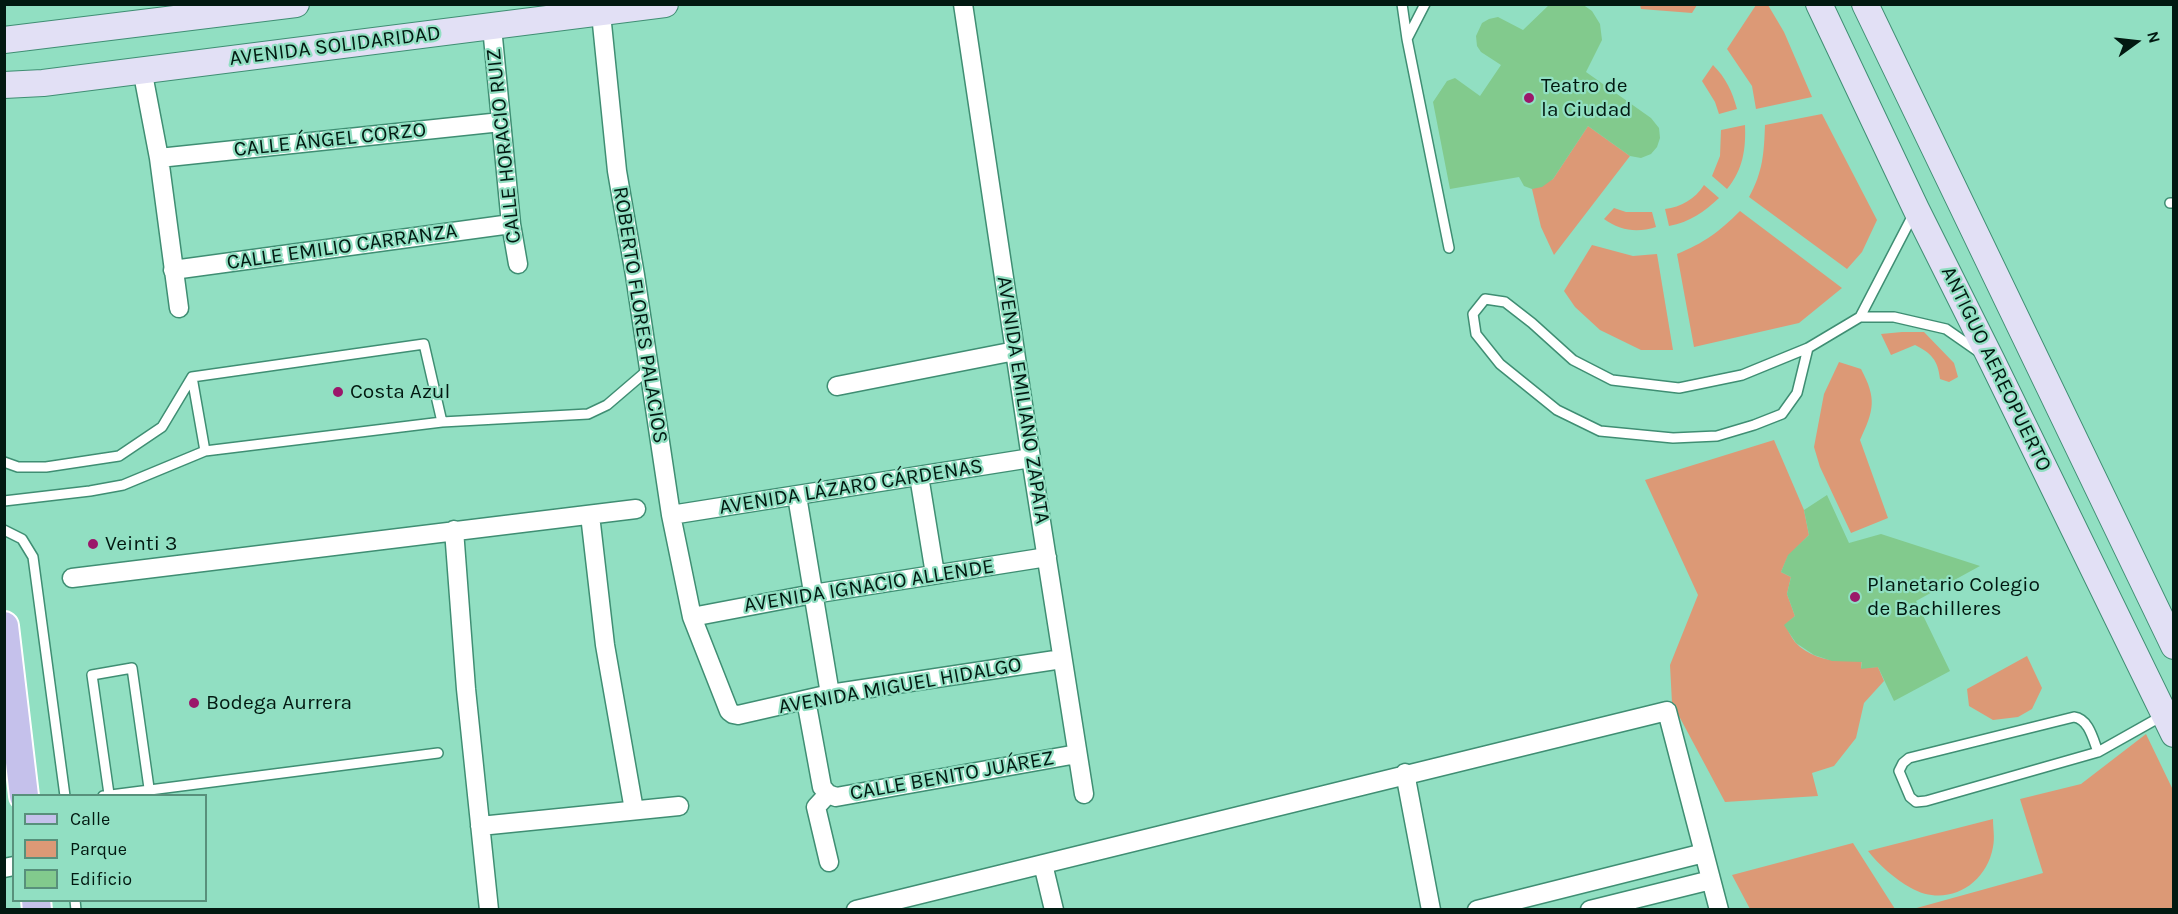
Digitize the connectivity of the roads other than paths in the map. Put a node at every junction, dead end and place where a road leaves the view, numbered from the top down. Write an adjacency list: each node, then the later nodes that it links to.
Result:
1 (296, 4): 9 (main road)
2 (665, 4): 8 (main road, AVENIDA SOLIDARIDAD)
3 (963, 4): 25 (street, AVENIDA EMILIANO ZAPATA)
4 (1402, 4): 11 (lane)
5 (1425, 4): 11 (lane)
6 (1819, 4): 17 (main road, ANTIGUO AEREOPUERTO)
7 (1865, 4): 38 (main road, ANTIGUO AEREOPUERTO)
8 (601, 8): 10 (main road, AVENIDA SOLIDARIDAD); 27 (street, ROBERTO FLORES PALACIOS)
9 (211, 10): 12 (main road)
10 (492, 27): 13 (main road, AVENIDA SOLIDARIDAD); 15 (street, CALLE HORACIO RUIZ)
11 (1407, 39): 19 (lane)
12 (4, 40)
13 (142, 69): 14 (main road, AVENIDA SOLIDARIDAD); 16 (street)
14 (4, 85)
15 (501, 122): 16 (street, CALLE ÁNGEL CORZO); 18 (street, CALLE HORACIO RUIZ)
16 (159, 158): 21 (street)
17 (1916, 209): 23 (lane); 26 (main road, ANTIGUO AEREOPUERTO)
18 (511, 224): 20 (street, CALLE HORACIO RUIZ); 21 (street, CALLE EMILIO CARRANZA)
19 (1449, 248)
20 (518, 264)
21 (173, 270): 22 (street)
22 (179, 308)
23 (1860, 317): 24 (lane); 26 (lane)
24 (1808, 348): 24 (lane)
25 (1015, 351): 29 (street); 32 (street, AVENIDA EMILIANO ZAPATA)
26 (1992, 361): 43 (main road, ANTIGUO AEREOPUERTO)
27 (649, 369): 30 (lane); 40 (street, ROBERTO FLORES PALACIOS)
28 (192, 377): 30 (lane); 31 (lane); 33 (lane)
29 (837, 386)
30 (442, 422): 31 (lane)
31 (205, 451): 36 (lane)
32 (1031, 458): 34 (street, AVENIDA LÁZARO CÁRDENAS); 44 (street, AVENIDA EMILIANO ZAPATA)
33 (4, 462)
34 (919, 476): 35 (street, AVENIDA LÁZARO CÁRDENAS); 45 (street)
35 (797, 496): 40 (street, AVENIDA LÁZARO CÁRDENAS); 47 (street)
36 (4, 501)
37 (636, 508): 39 (street)
38 (2108, 513): 43 (main road); 50 (main road, ANTIGUO AEREOPUERTO)
39 (590, 515): 42 (street); 67 (street)
40 (671, 515): 48 (street, ROBERTO FLORES PALACIOS)
41 (4, 530): 61 (lane)
42 (454, 530): 46 (street); 68 (street)
43 (2075, 530): 54 (main road, ANTIGUO AEREOPUERTO)
44 (1047, 557): 45 (street, AVENIDA IGNACIO ALLENDE); 51 (street, AVENIDA EMILIANO ZAPATA)
45 (935, 574): 47 (street, AVENIDA IGNACIO ALLENDE)
46 (72, 578)
47 (813, 594): 48 (street, AVENIDA IGNACIO ALLENDE); 52 (street)
48 (692, 616): 53 (street, AVENIDA MIGUEL HIDALGO)
49 (4, 626): 60 (main road)
50 (2174, 646)
51 (1062, 659): 52 (street, AVENIDA MIGUEL HIDALGO); 57 (street, AVENIDA EMILIANO ZAPATA)
52 (830, 694): 53 (street, AVENIDA MIGUEL HIDALGO)
53 (806, 700): 64 (street)
54 (2169, 724): 55 (lane)
55 (2098, 752): 55 (lane)
56 (438, 753): 59 (lane)
57 (1077, 753): 64 (street, CALLE BENITO JUÁREZ); 65 (street, AVENIDA EMILIANO ZAPATA)
58 (1405, 773): 69 (street); 71 (street); 76 (street)
59 (149, 788): 62 (lane); 63 (lane)
60 (24, 794)
61 (65, 794)
62 (106, 794)
63 (112, 794)
64 (828, 794): 70 (street)
65 (1084, 794)
66 (679, 806): 67 (street)
67 (634, 810): 68 (street)
68 (480, 826): 73 (street)
69 (1704, 852): 72 (street); 77 (street)
70 (828, 862)
71 (1043, 864): 74 (street); 75 (street)
72 (1712, 880): 78 (street); 79 (street)
73 (489, 909)
74 (856, 909)
75 (1054, 909)
76 (1431, 909)
77 (1477, 909)
78 (1590, 909)
79 (1719, 909)

